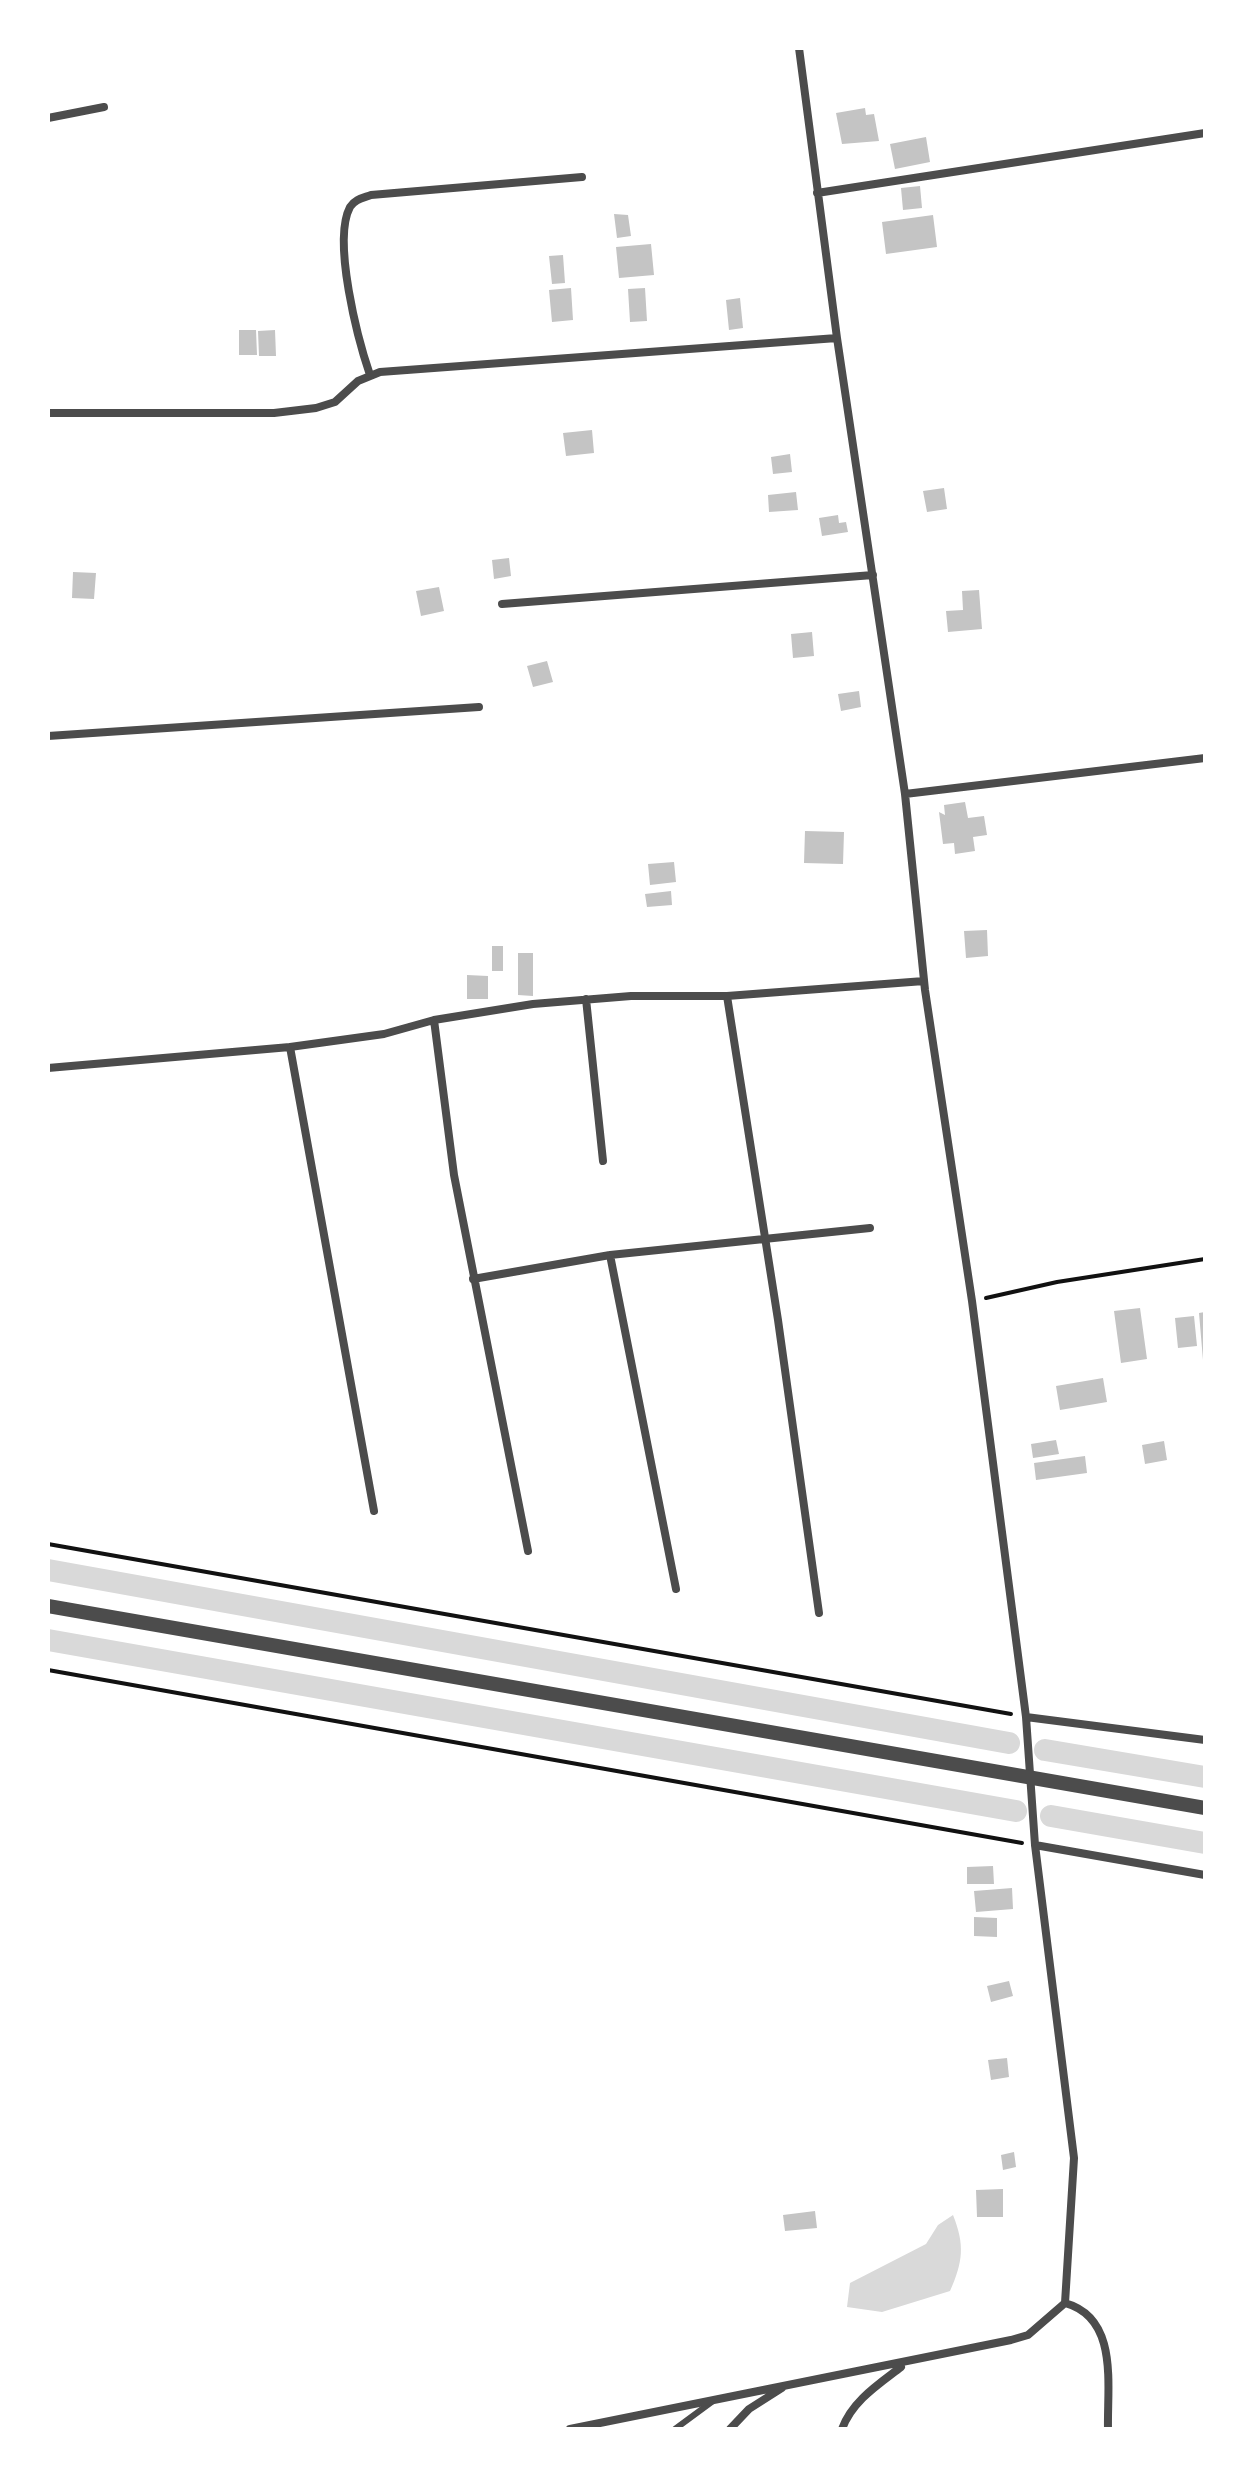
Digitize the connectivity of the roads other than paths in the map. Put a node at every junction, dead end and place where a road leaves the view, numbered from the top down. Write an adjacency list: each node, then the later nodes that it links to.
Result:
1 (799, 48): 6 (street)
2 (104, 107): 3 (street)
3 (48, 118)
4 (1205, 133): 6 (street)
5 (582, 177): 8 (street)
6 (817, 193): 7 (street)
7 (837, 338): 8 (street); 10 (street)
8 (370, 375): 9 (street)
9 (48, 413)
10 (873, 575): 11 (street); 15 (street)
11 (502, 604)
12 (479, 707): 13 (street)
13 (48, 736)
14 (1205, 758): 15 (street)
15 (905, 794): 16 (street)
16 (924, 981): 17 (street); 32 (street)
17 (727, 996): 18 (street); 24 (street)
18 (586, 999): 19 (street); 22 (street)
19 (434, 1020): 20 (street); 26 (street)
20 (290, 1047): 21 (street); 27 (street)
21 (48, 1068)
22 (603, 1161)
23 (870, 1228): 24 (street)
24 (765, 1238): 25 (street); 31 (street)
25 (610, 1255): 26 (street); 29 (street)
26 (473, 1279): 28 (street)
27 (374, 1511)
28 (528, 1551)
29 (676, 1589)
30 (48, 1606): 34 (street)
31 (819, 1613)
32 (1026, 1717): 33 (street); 34 (street)
33 (1205, 1740)
34 (1031, 1778): 35 (street); 36 (street)
35 (1205, 1808)
36 (1035, 1845): 37 (street); 38 (street)
37 (1205, 1875)
38 (1065, 2303): 39 (street); 46 (street)
39 (904, 2364): 40 (street); 45 (street)
40 (786, 2385): 41 (street); 44 (street)
41 (716, 2399): 42 (street); 43 (lane)
42 (570, 2429)
43 (675, 2429)
44 (730, 2429)
45 (842, 2429)
46 (1108, 2429)

